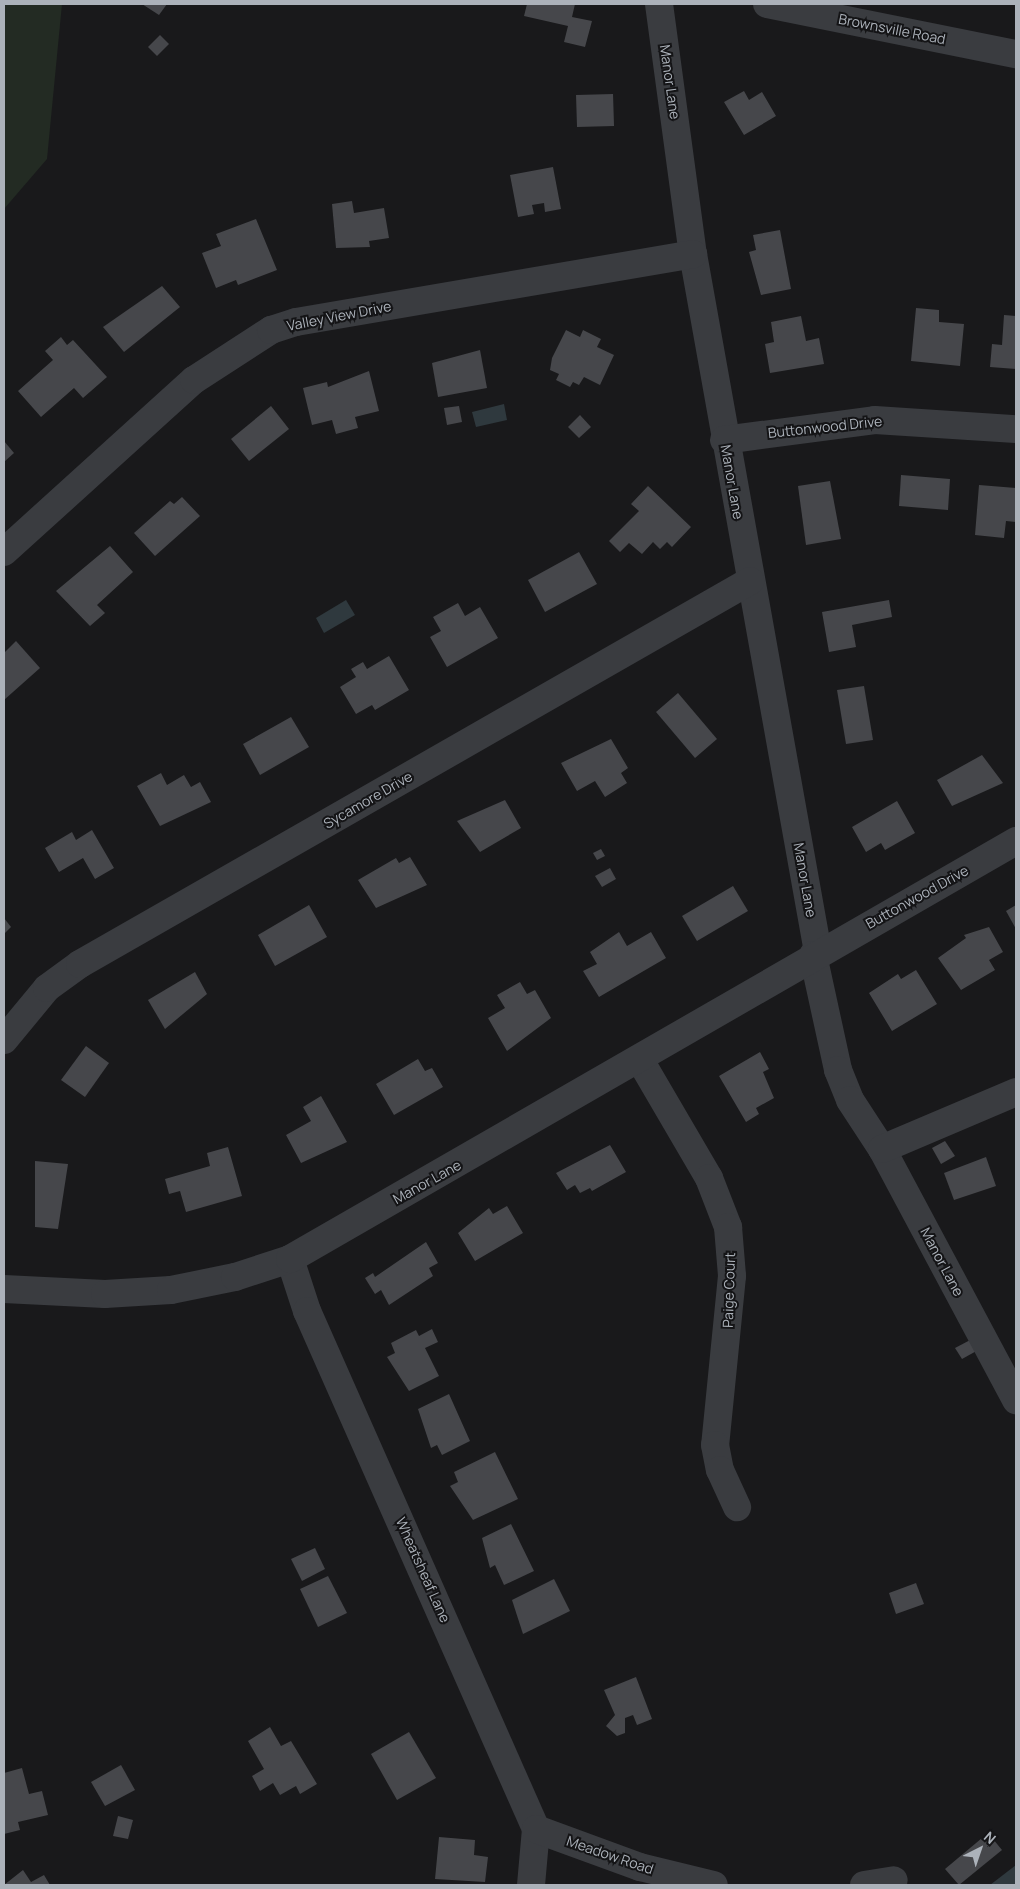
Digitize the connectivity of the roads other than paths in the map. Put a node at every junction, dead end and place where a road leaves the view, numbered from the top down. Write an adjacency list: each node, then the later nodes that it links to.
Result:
1 (659, 4): 4 (street, Manor Lane)
2 (767, 4): 3 (street, Brownsville Road)
3 (1016, 54)
4 (692, 254): 6 (street, Manor Lane); 7 (street, Valley View Drive)
5 (1016, 429): 6 (street, Buttonwood Drive)
6 (724, 440): 8 (street, Manor Lane)
7 (4, 552)
8 (750, 581): 10 (street, Manor Lane); 11 (street, Sycamore Drive)
9 (1016, 841): 10 (street, Buttonwood Drive)
10 (816, 954): 12 (street, Manor Lane); 14 (street, Manor Lane)
11 (4, 1040)
12 (640, 1060): 15 (street, Manor Lane); 18 (street, Paige Court)
13 (1016, 1092): 14 (street)
14 (882, 1149): 17 (street, Manor Lane)
15 (290, 1259): 16 (street, Manor Lane); 19 (street, Wheatsheaf Lane)
16 (4, 1289)
17 (1016, 1400)
18 (737, 1507)
19 (536, 1829): 20 (street); 22 (street, Meadow Road)
20 (536, 1880)
21 (894, 1880): 23 (street)
22 (714, 1885)
23 (864, 1885)

